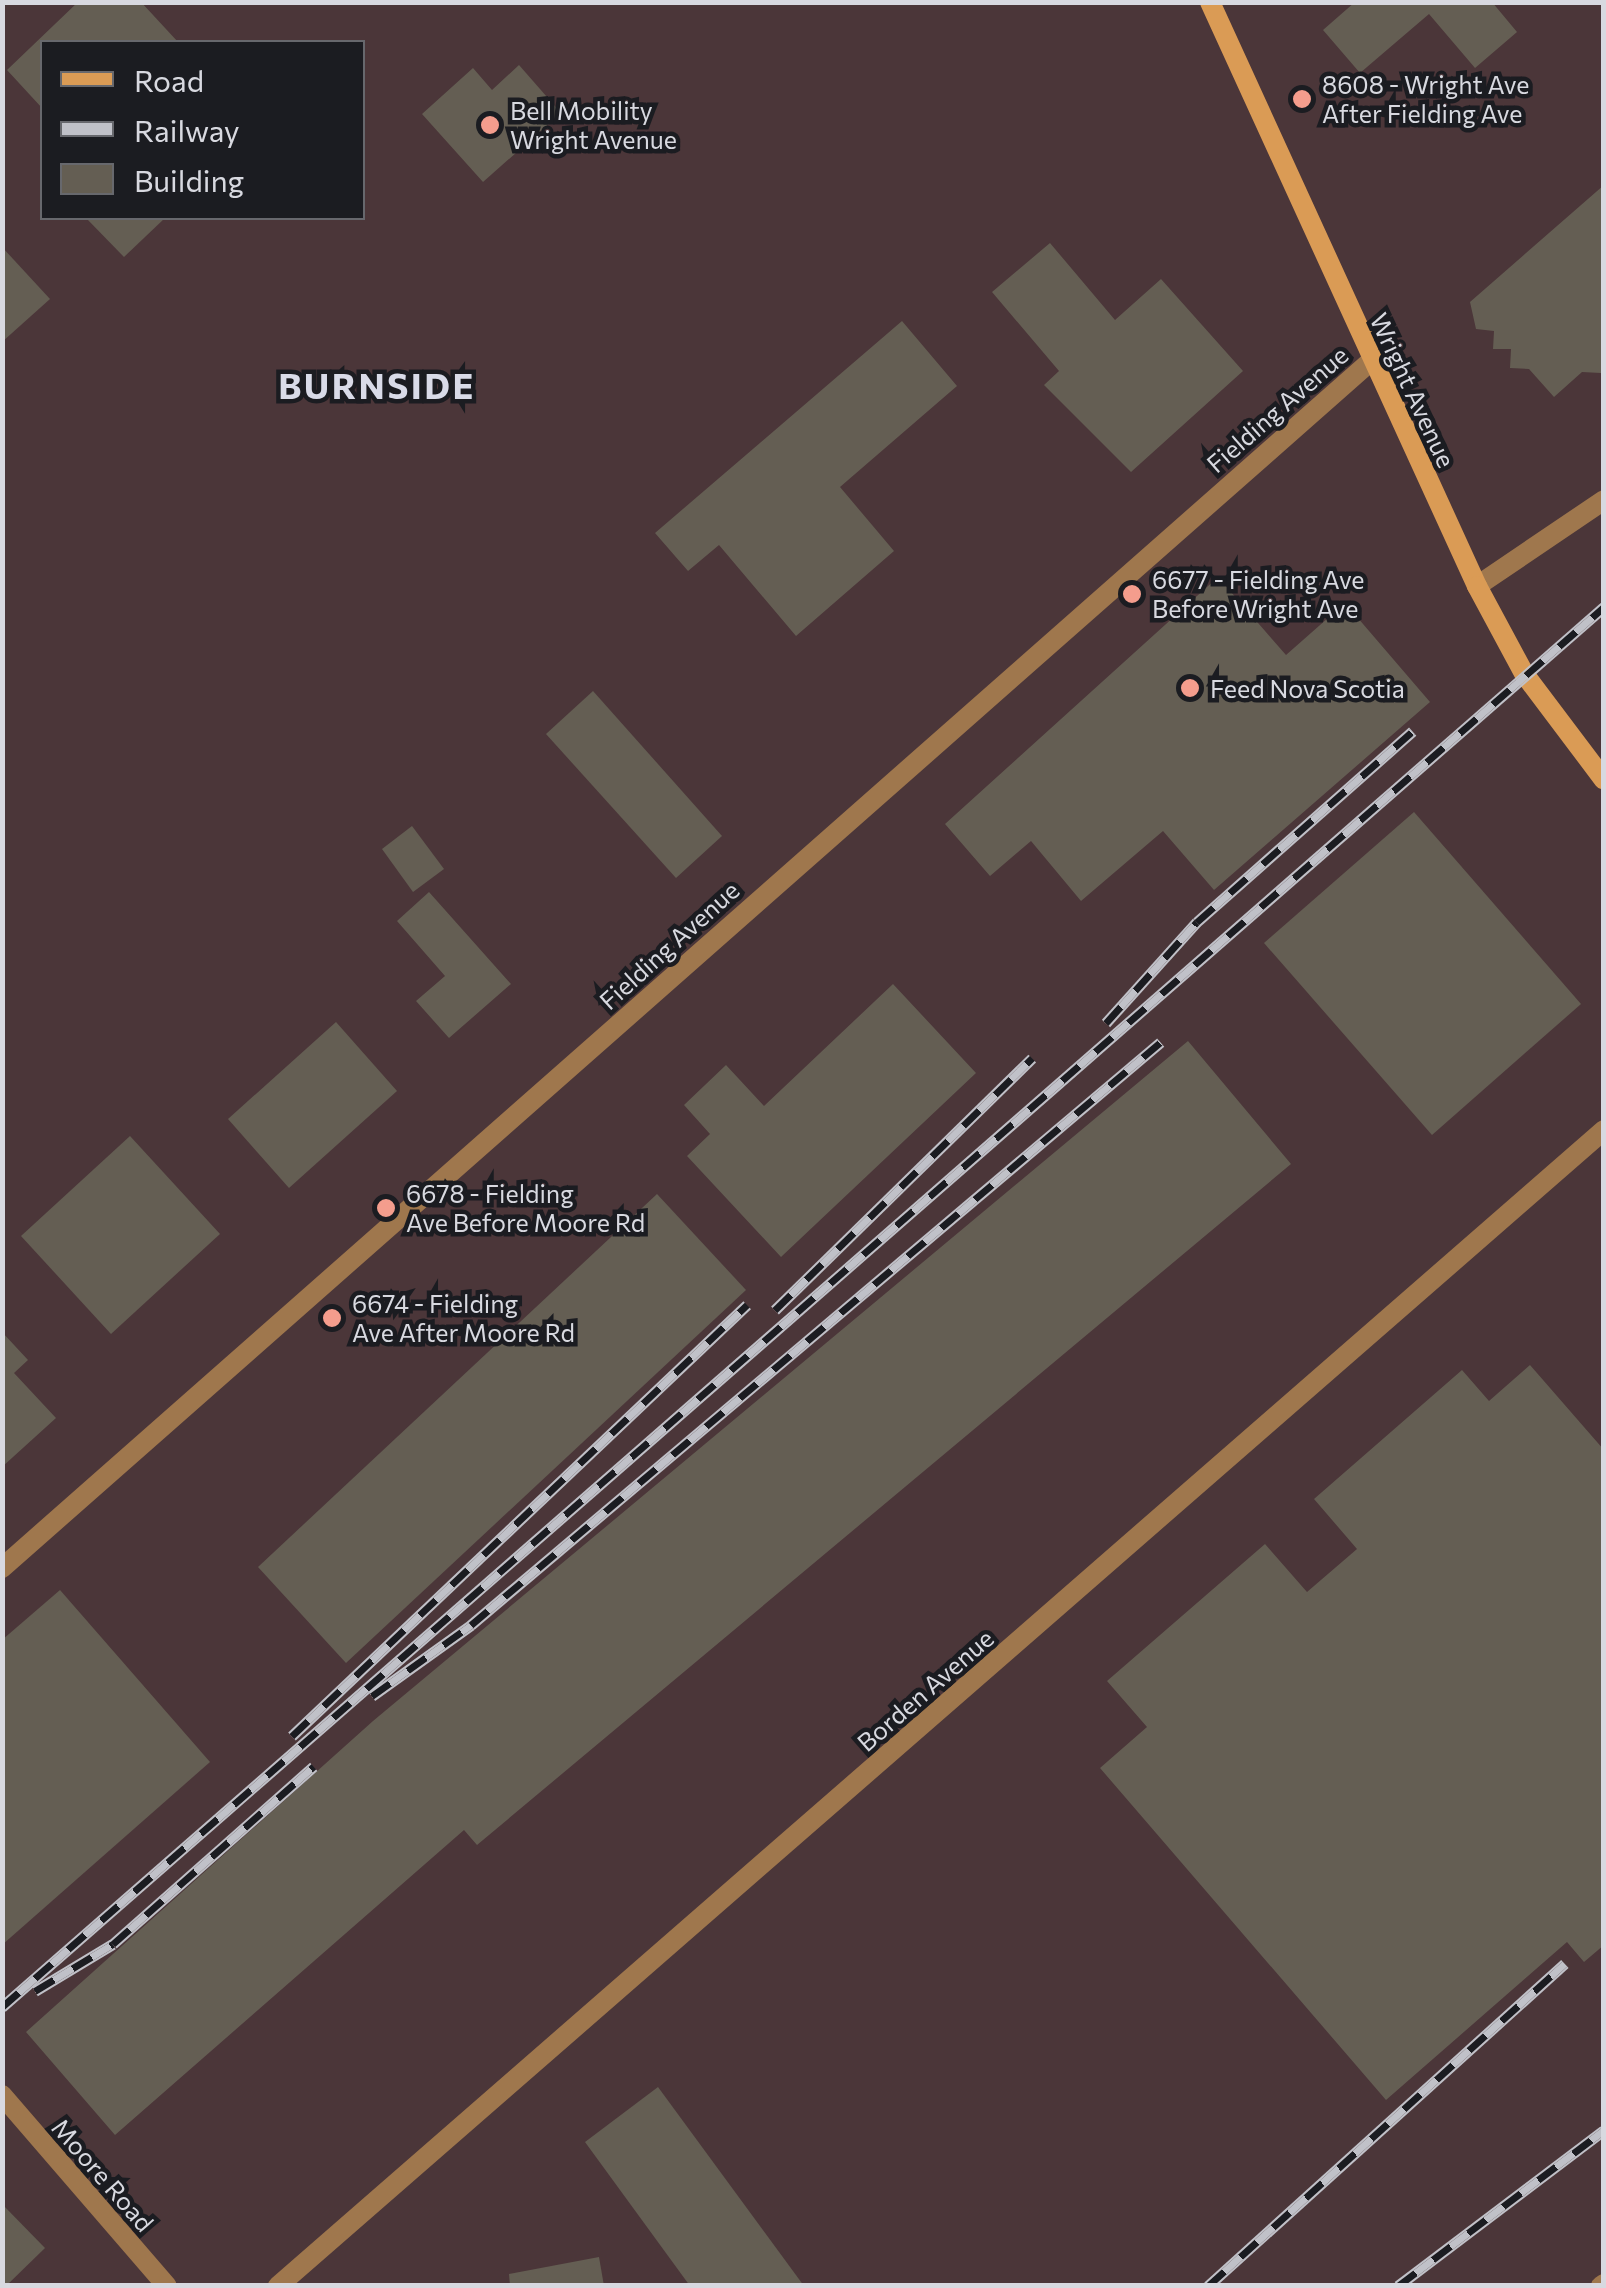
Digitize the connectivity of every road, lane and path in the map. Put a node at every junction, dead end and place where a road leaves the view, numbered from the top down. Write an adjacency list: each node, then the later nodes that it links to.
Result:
1 (1210, 2): 2 (main road, Wright Avenue)
2 (1371, 361): 4 (main road, Wright Avenue); 7 (street, Fielding Avenue)
3 (1604, 500): 4 (street)
4 (1478, 586): 5 (main road, Wright Avenue)
5 (1604, 780)
6 (1604, 1130): 10 (street, Borden Avenue)
7 (2, 1568)
8 (2, 2095): 9 (street, Moore Road)
9 (167, 2286)
10 (278, 2286)

